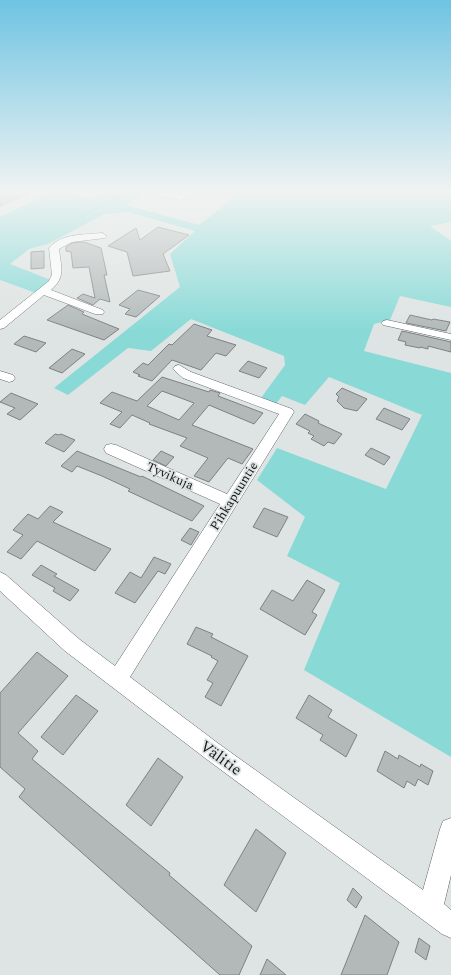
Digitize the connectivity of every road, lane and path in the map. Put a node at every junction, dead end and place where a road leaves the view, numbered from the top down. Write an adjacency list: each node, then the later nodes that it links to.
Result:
1 (80, 238): 2 (street)
2 (43, 291): 3 (street); 5 (street)
3 (99, 312)
4 (387, 323): 6 (street)
5 (0, 326)
6 (451, 337)
7 (179, 369): 9 (street, Pihkapuuntie)
8 (111, 449): 9 (street, Tyvikuja)
9 (230, 502): 11 (street, Pihkapuuntie)
10 (0, 580): 11 (street, Välitie)
11 (118, 679): 13 (street, Välitie)
12 (451, 829): 13 (street)
13 (430, 909): 14 (street, Välitie)
14 (451, 924)

